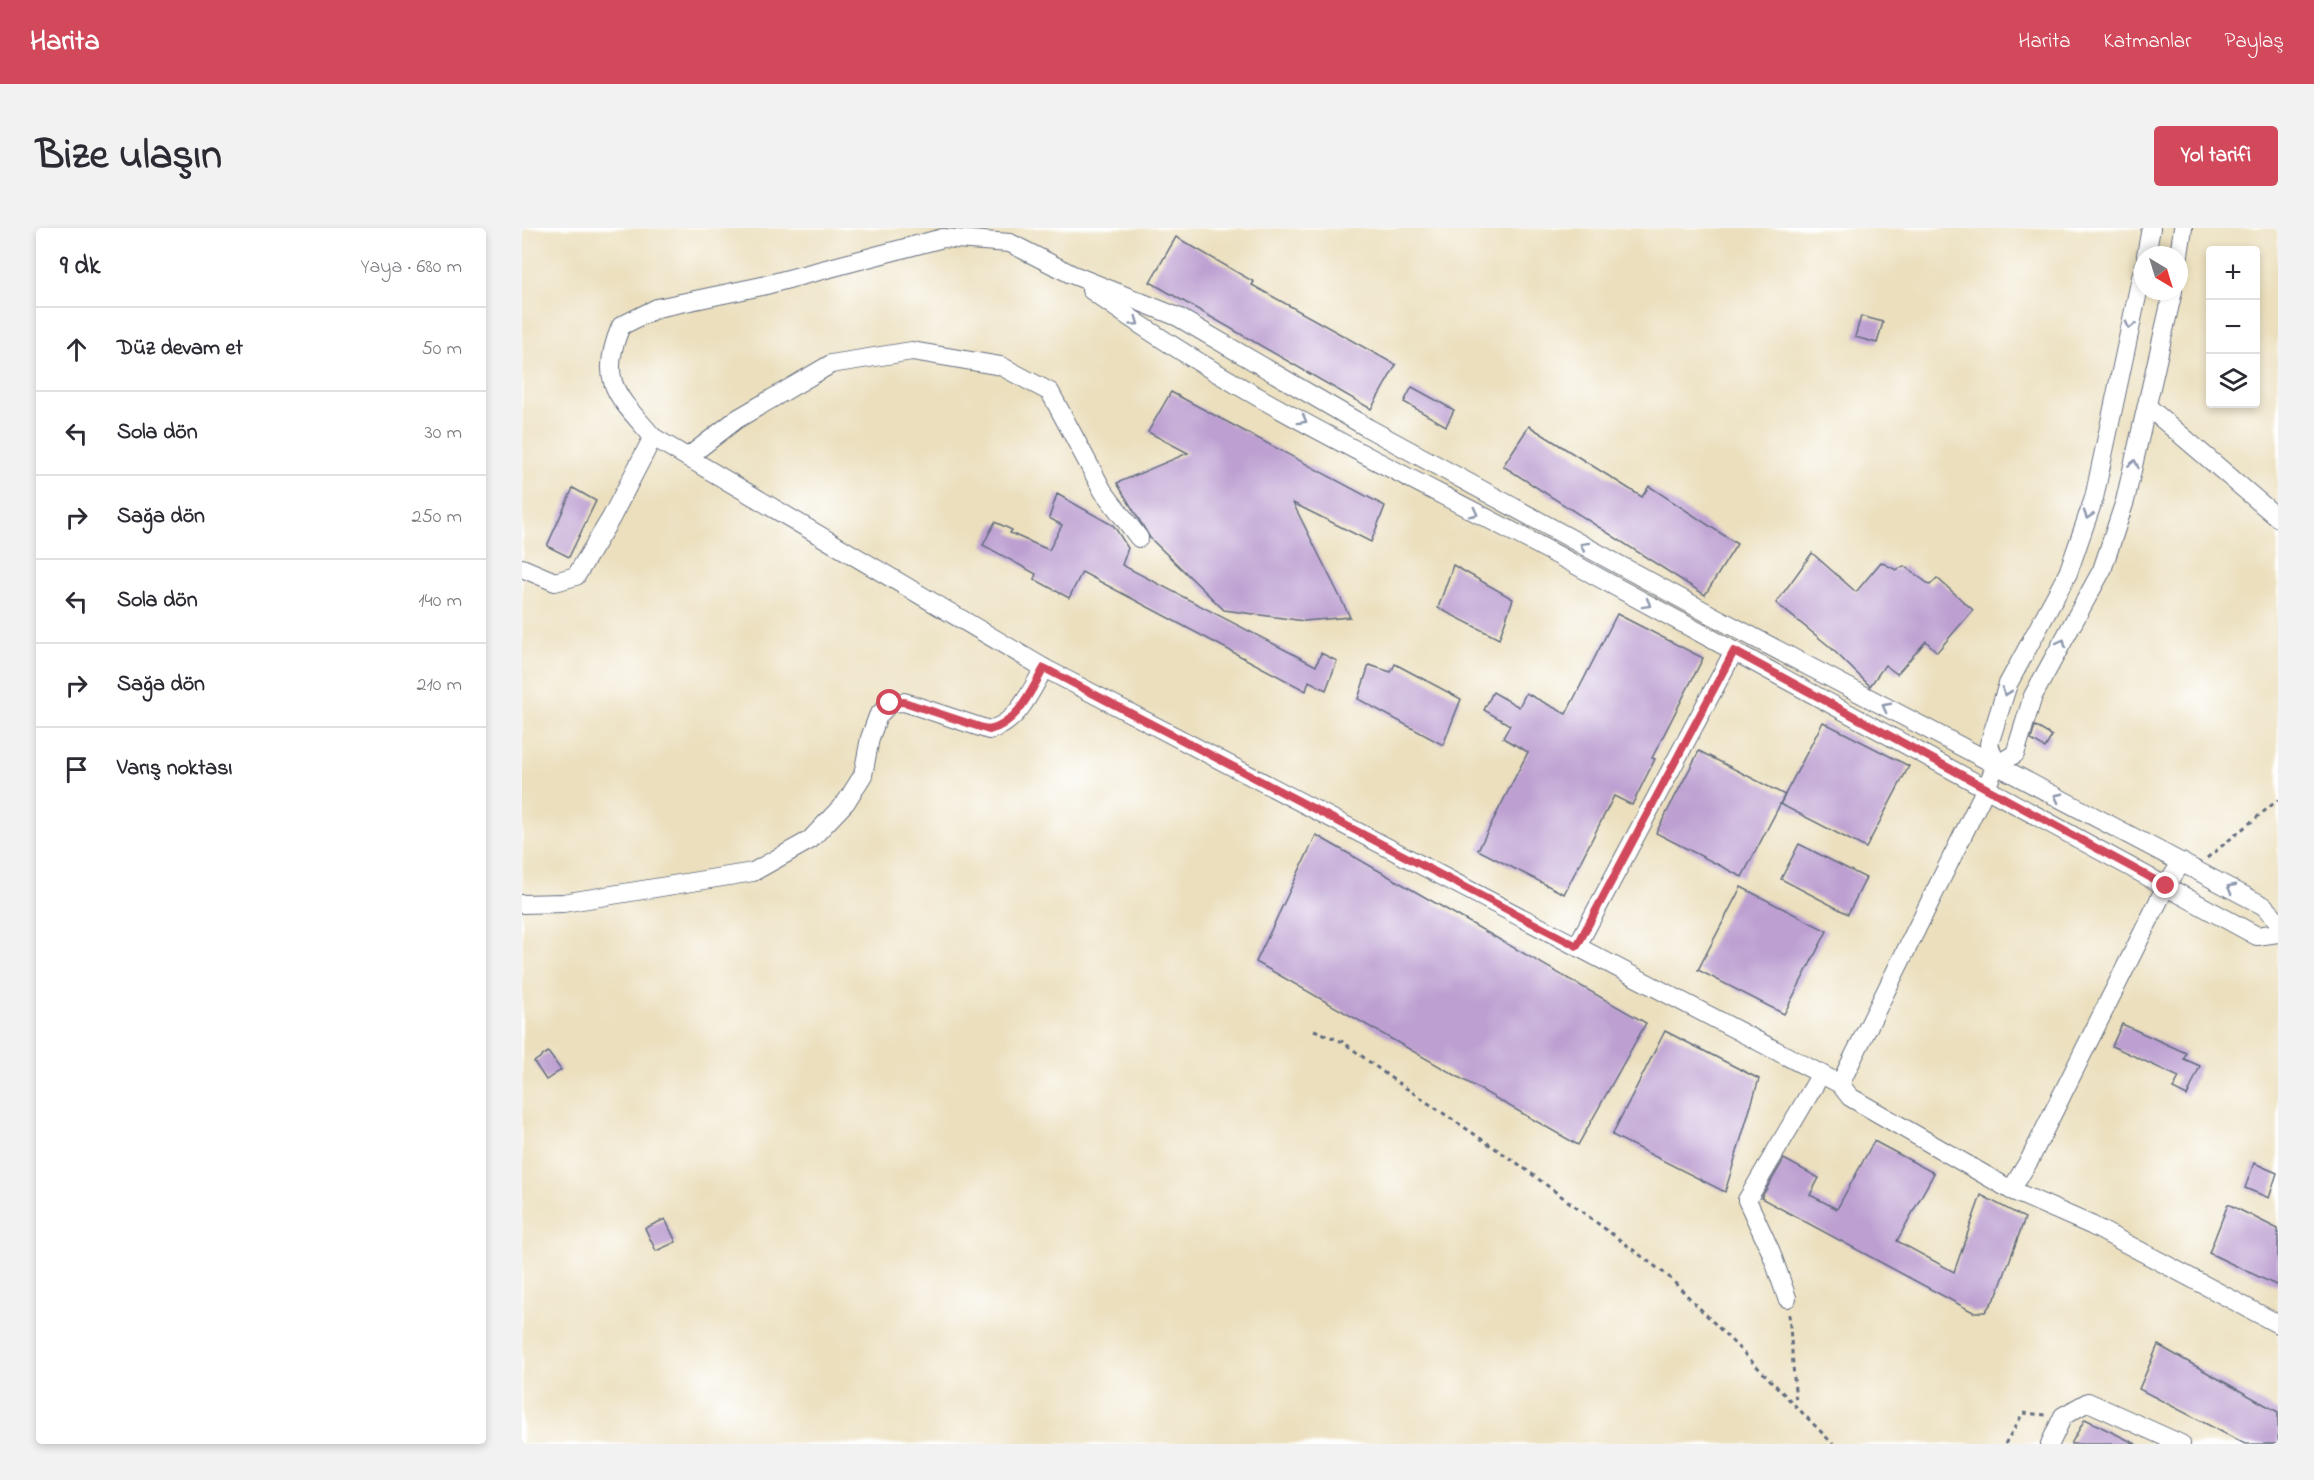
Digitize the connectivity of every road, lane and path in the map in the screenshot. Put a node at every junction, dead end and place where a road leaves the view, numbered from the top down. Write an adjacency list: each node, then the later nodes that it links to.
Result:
1 (923, 228): 4 (street)
2 (2151, 228): 5 (street)
3 (2183, 228): 6 (street)
4 (943, 238): 7 (street); 11 (street)
5 (2148, 246)
6 (2180, 246)
7 (1071, 274): 16 (street, one-way to 16); 18 (street, one-way to 7)
8 (2136, 300): 18 (street, one-way to 18)
9 (2171, 300): 10 (street)
10 (2147, 406): 13 (street); 18 (street, one-way to 10)
11 (653, 437): 12 (street); 15 (street)
12 (688, 457): 14 (street); 17 (street)
13 (2278, 518)
14 (1139, 538)
15 (522, 568)
16 (1734, 651): 19 (street); 26 (street)
17 (1044, 668): 23 (street); 26 (street)
18 (1996, 765): 19 (street); 21 (street, one-way to 18)
19 (1986, 788): 22 (street); 29 (street)
20 (2278, 800): 21 (path)
21 (2188, 866): 22 (street); 24 (street, one-way to 21)
22 (2166, 886): 25 (street); 30 (street)
23 (522, 904)
24 (2278, 921)
25 (2278, 933)
26 (1577, 946): 28 (street)
27 (1314, 1030): 33 (path)
28 (1821, 1074): 29 (street); 31 (street)
29 (1840, 1084): 30 (street)
30 (2011, 1190): 32 (street)
31 (1787, 1298): 33 (path)
32 (2278, 1324)
33 (1796, 1405): 35 (path)
34 (2062, 1416): 36 (path); 37 (street); 38 (street)
35 (1833, 1444)
36 (2005, 1444)
37 (2050, 1444)
38 (2181, 1444)

